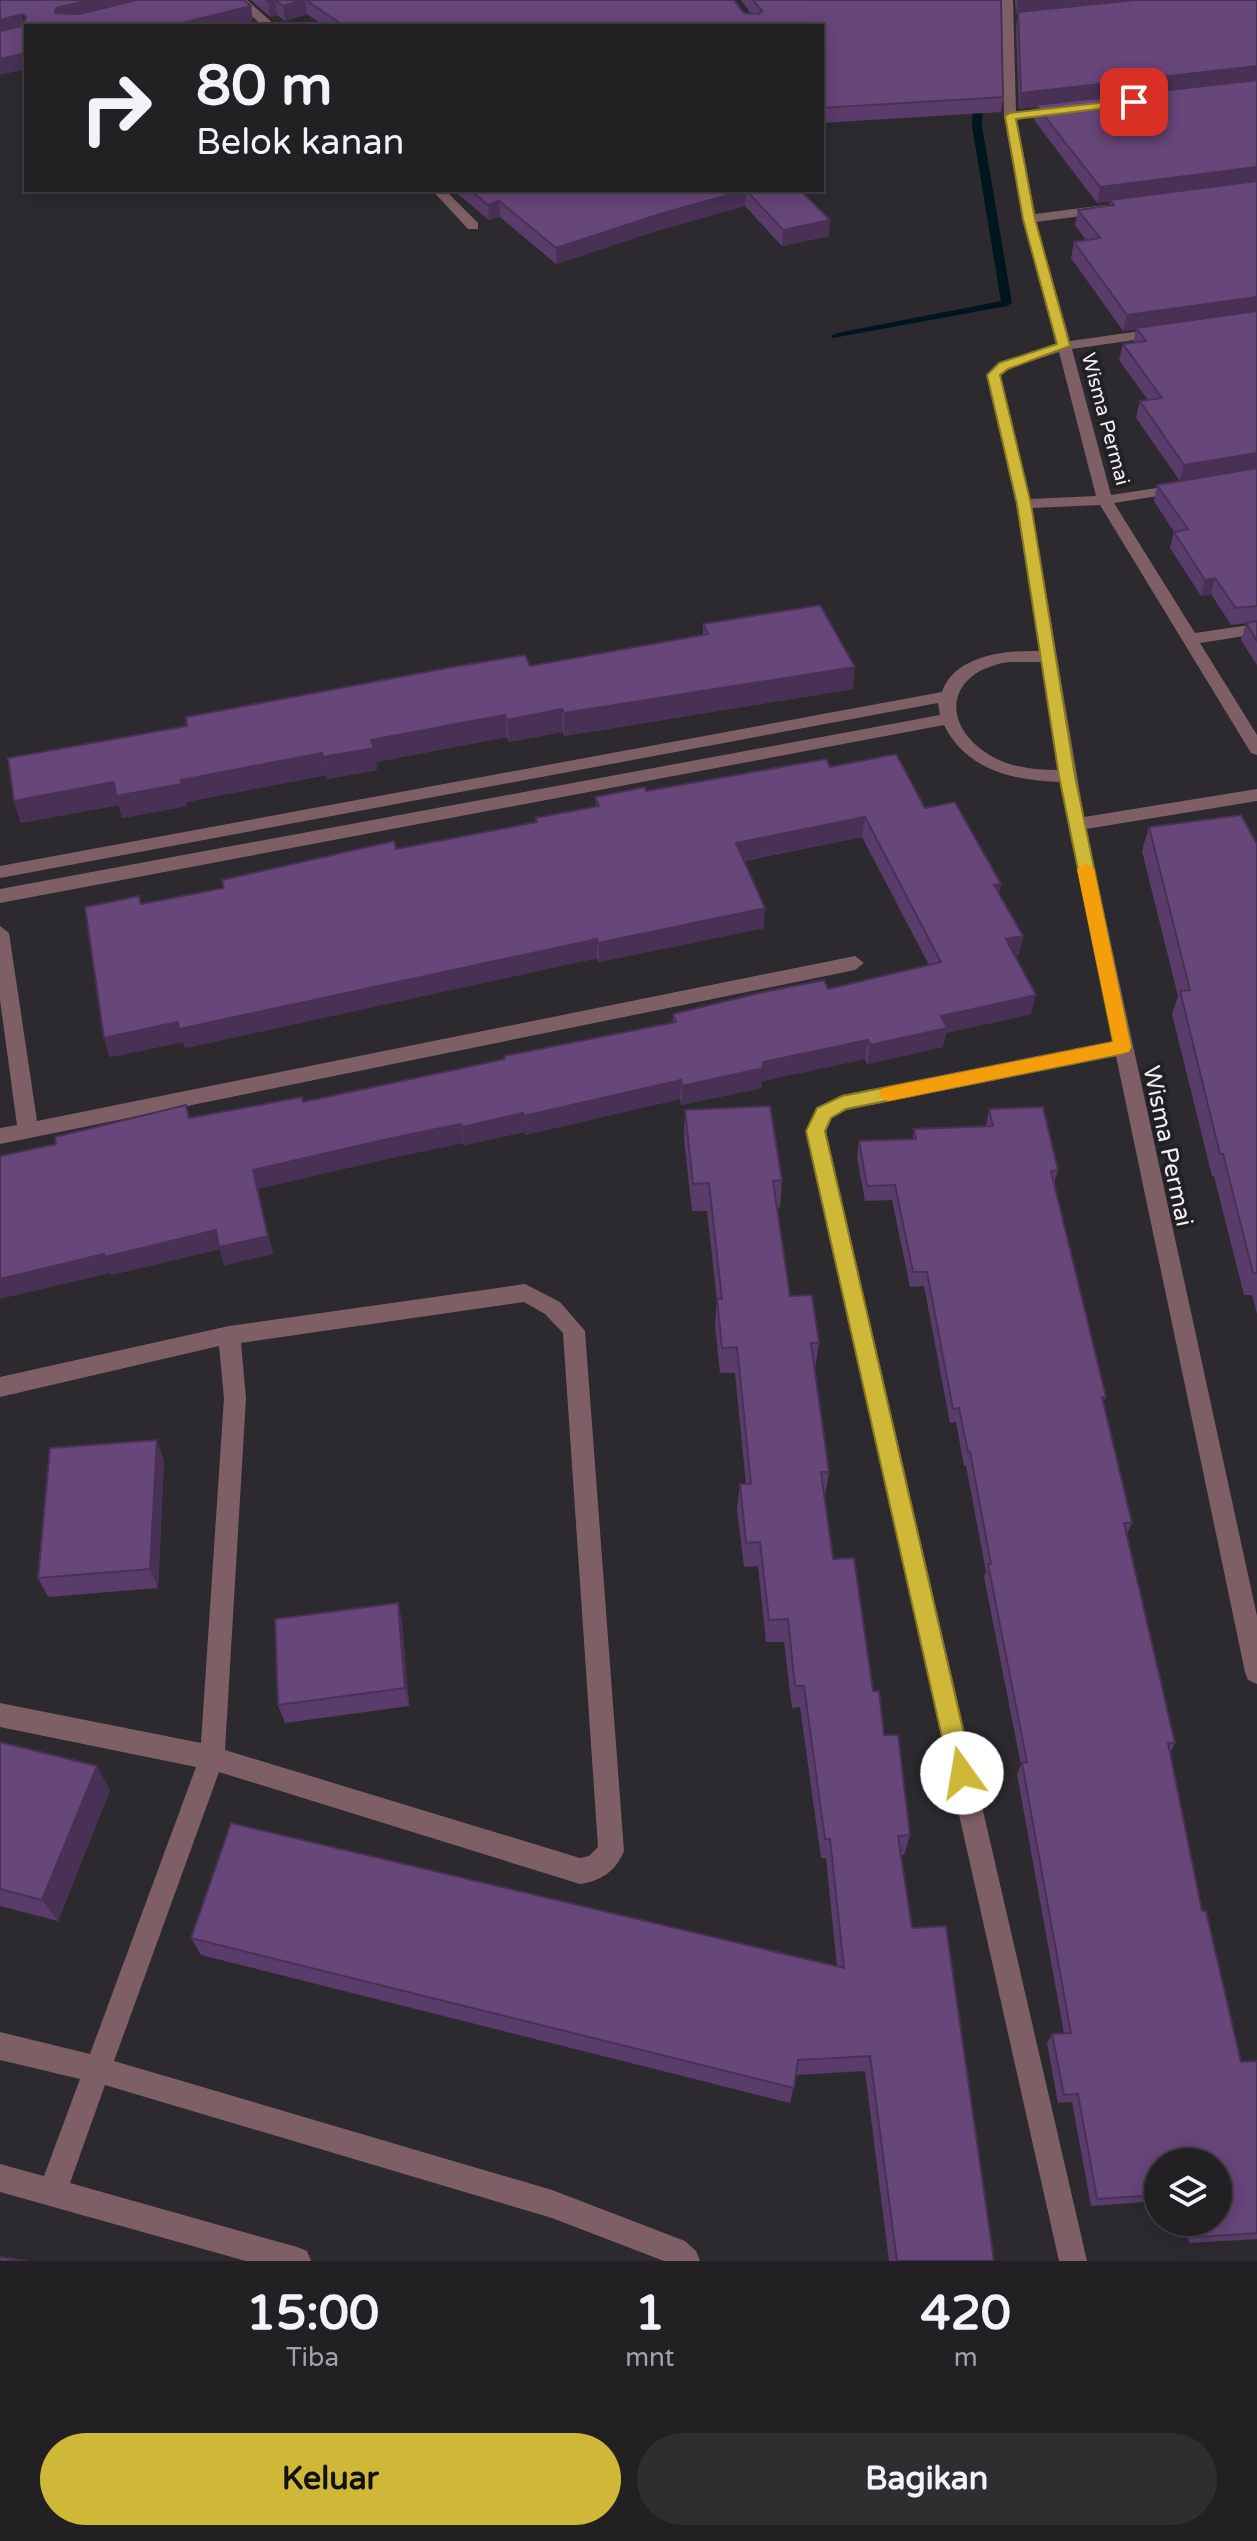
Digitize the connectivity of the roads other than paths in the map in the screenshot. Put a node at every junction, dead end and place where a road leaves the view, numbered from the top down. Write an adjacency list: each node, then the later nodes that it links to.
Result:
1 (240, 0): 3 (street)
2 (1007, 0): 5 (street, Wisma Permai)
3 (268, 24)
4 (1072, 109): 5 (street)
5 (1010, 116): 8 (street, Wisma Permai)
6 (440, 192): 9 (street)
7 (1120, 207): 8 (street)
8 (1029, 219): 11 (street, Wisma Permai)
9 (473, 226)
10 (1183, 329): 11 (street)
11 (1064, 346): 13 (street, Wisma Permai); 14 (street, Wisma Permai)
12 (1196, 485): 13 (street)
13 (1105, 500): 14 (street); 16 (street, Wisma Permai)
14 (1024, 504): 17 (street, Wisma Permai)
15 (1257, 629): 16 (street)
16 (1192, 639): 20 (street, Wisma Permai)
17 (1048, 657): 18 (street); 21 (street, Wisma Permai)
18 (947, 696): 19 (street); 22 (street)
19 (947, 719): 21 (street); 24 (street)
20 (1257, 749)
21 (1067, 776): 25 (street, Wisma Permai)
22 (451, 789): 24 (street); 26 (street)
23 (1257, 795): 25 (street)
24 (457, 810): 27 (street)
25 (1076, 824): 30 (street, Wisma Permai)
26 (0, 872)
27 (0, 896)
28 (0, 933): 31 (street)
29 (855, 963): 31 (street)
30 (1122, 1047): 35 (street, Wisma Permai); 44 (street)
31 (28, 1130): 32 (street)
32 (0, 1136)
33 (229, 1335): 34 (street); 37 (street); 37 (street)
34 (0, 1387)
35 (1257, 1672)
36 (0, 1715): 37 (street)
37 (212, 1758): 39 (street)
38 (0, 2046): 39 (street)
39 (96, 2069): 41 (street); 43 (street)
40 (0, 2178): 41 (street)
41 (53, 2191): 42 (street)
42 (297, 2261)
43 (686, 2261)
44 (1073, 2261)

